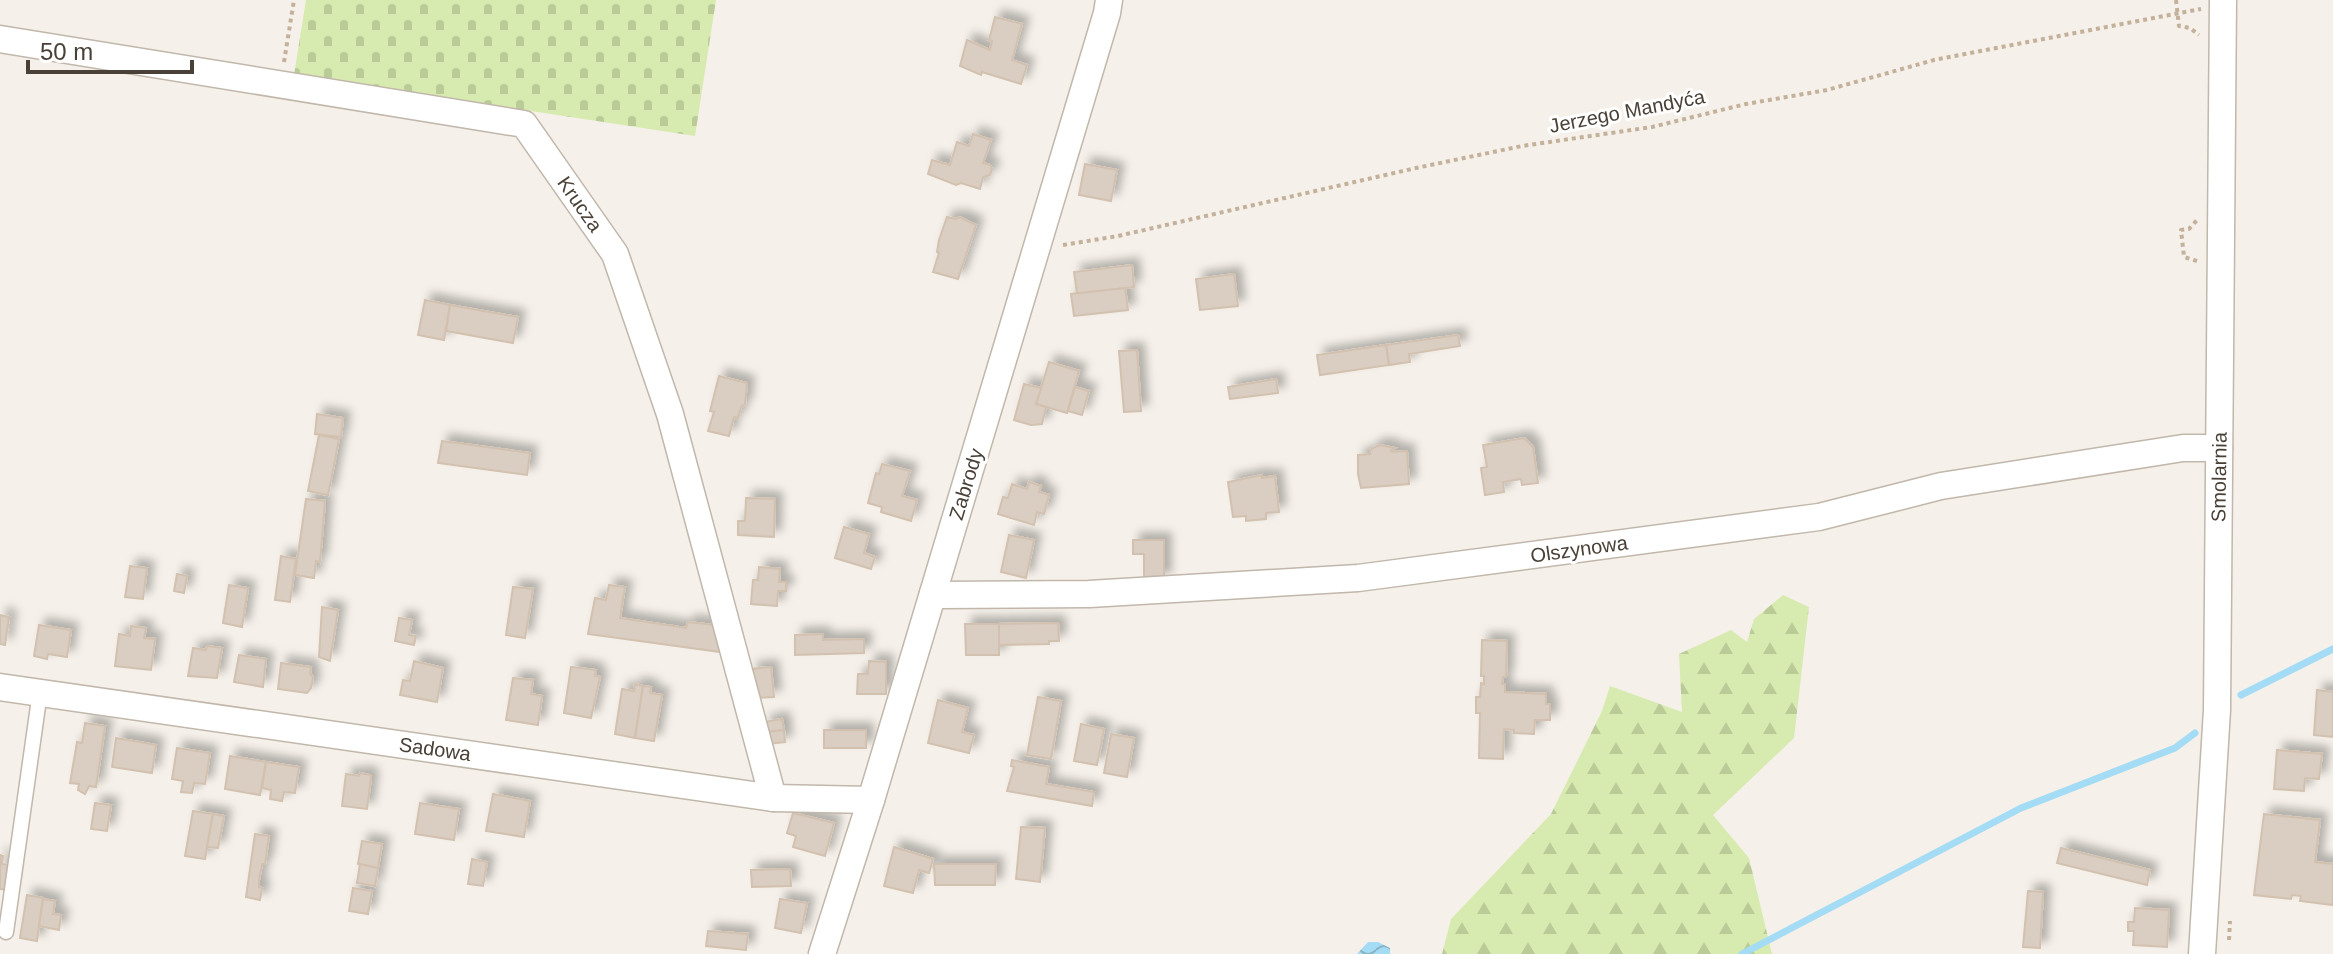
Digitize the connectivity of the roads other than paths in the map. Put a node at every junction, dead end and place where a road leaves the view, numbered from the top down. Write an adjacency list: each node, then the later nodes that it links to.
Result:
1 (2223, 3): 4 (street, Smolarnia)
2 (1111, 4): 5 (street, Zabrody)
3 (0, 39): 8 (street, Krucza)
4 (2219, 448): 5 (street, Olszynowa); 12 (street, Smolarnia)
5 (933, 593): 9 (street, Zabrody)
6 (0, 687): 7 (street, Sadowa)
7 (40, 692): 8 (street, Sadowa); 10 (lane)
8 (773, 798): 9 (street, Sadowa)
9 (871, 800): 11 (street, Zabrody)
10 (6, 932)
11 (822, 954)
12 (2202, 954)

